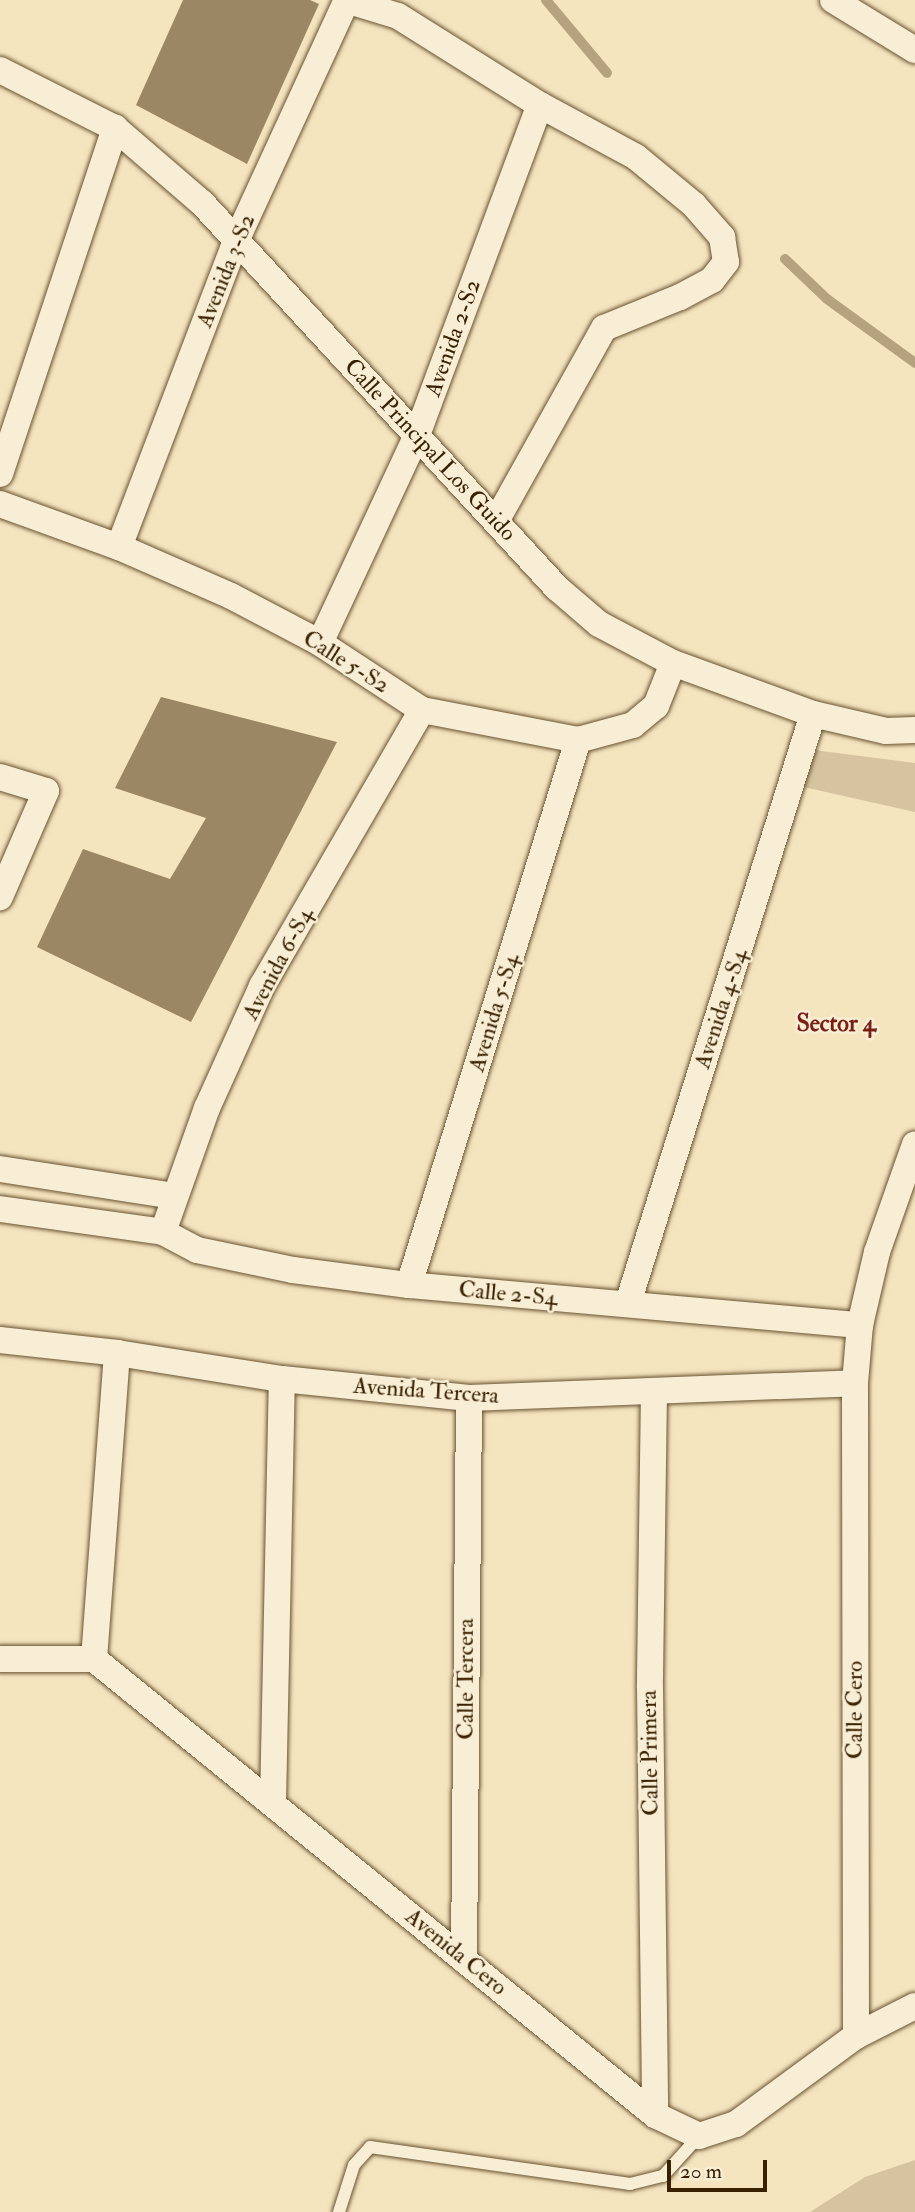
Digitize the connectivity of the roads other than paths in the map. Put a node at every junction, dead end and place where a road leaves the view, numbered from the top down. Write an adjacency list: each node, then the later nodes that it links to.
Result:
1 (346, 0): 5 (street); 7 (street, Avenida 3-S2)
2 (833, 0): 3 (street)
3 (915, 50)
4 (0, 70): 6 (street, Calle Principal Los Guido)
5 (540, 105): 8 (street, Avenida 2-S2); 11 (street)
6 (115, 128): 7 (street, Calle Principal Los Guido); 9 (street)
7 (236, 241): 8 (street, Calle Principal Los Guido); 12 (street, Avenida 3-S2)
8 (417, 435): 11 (street, Calle Principal Los Guido); 13 (street, Avenida 2-S2)
9 (0, 474)
10 (0, 504): 12 (street, Calle 5-S2)
11 (496, 522): 14 (street, Calle Principal Los Guido)
12 (119, 547): 13 (street, Calle 5-S2)
13 (320, 643): 15 (street, Calle 5-S2)
14 (673, 663): 16 (street, Calle Principal Los Guido); 18 (street, Calle 5-S2)
15 (422, 710): 18 (street, Calle 5-S2); 23 (street, Avenida 6-S4)
16 (813, 714): 17 (street, Calle Principal Los Guido); 27 (street, Avenida 4-S4)
17 (915, 730)
18 (578, 740): 26 (street, Avenida 5-S4)
19 (0, 777): 20 (street)
20 (0, 897)
21 (915, 1144): 28 (street, Calle Cero)
22 (0, 1169): 23 (street)
23 (175, 1196): 25 (street, Avenida 6-S4)
24 (0, 1209): 25 (street, Calle 2-S4)
25 (163, 1232): 26 (street, Calle 2-S4)
26 (409, 1285): 27 (street, Calle 2-S4)
27 (628, 1303): 28 (street, Calle 2-S4)
28 (860, 1325): 32 (street, Calle Cero)
29 (0, 1340): 30 (street, Avenida Tercera)
30 (117, 1353): 31 (street, Avenida Tercera); 36 (street)
31 (282, 1379): 34 (street, Avenida Tercera); 37 (street)
32 (855, 1383): 33 (street, Avenida Tercera); 40 (street, Calle Cero)
33 (654, 1391): 34 (street, Avenida Tercera); 41 (street, Calle Primera)
34 (469, 1398): 38 (street, Calle Tercera)
35 (0, 1659): 36 (street)
36 (94, 1659): 37 (street, Avenida Cero)
37 (273, 1803): 38 (street, Avenida Cero)
38 (464, 1959): 41 (street, Avenida Cero)
39 (915, 2006): 40 (street)
40 (856, 2036): 42 (street)
41 (654, 2115): 42 (street, Avenida Cero)
42 (699, 2136): 43 (lane)
43 (338, 2212)

